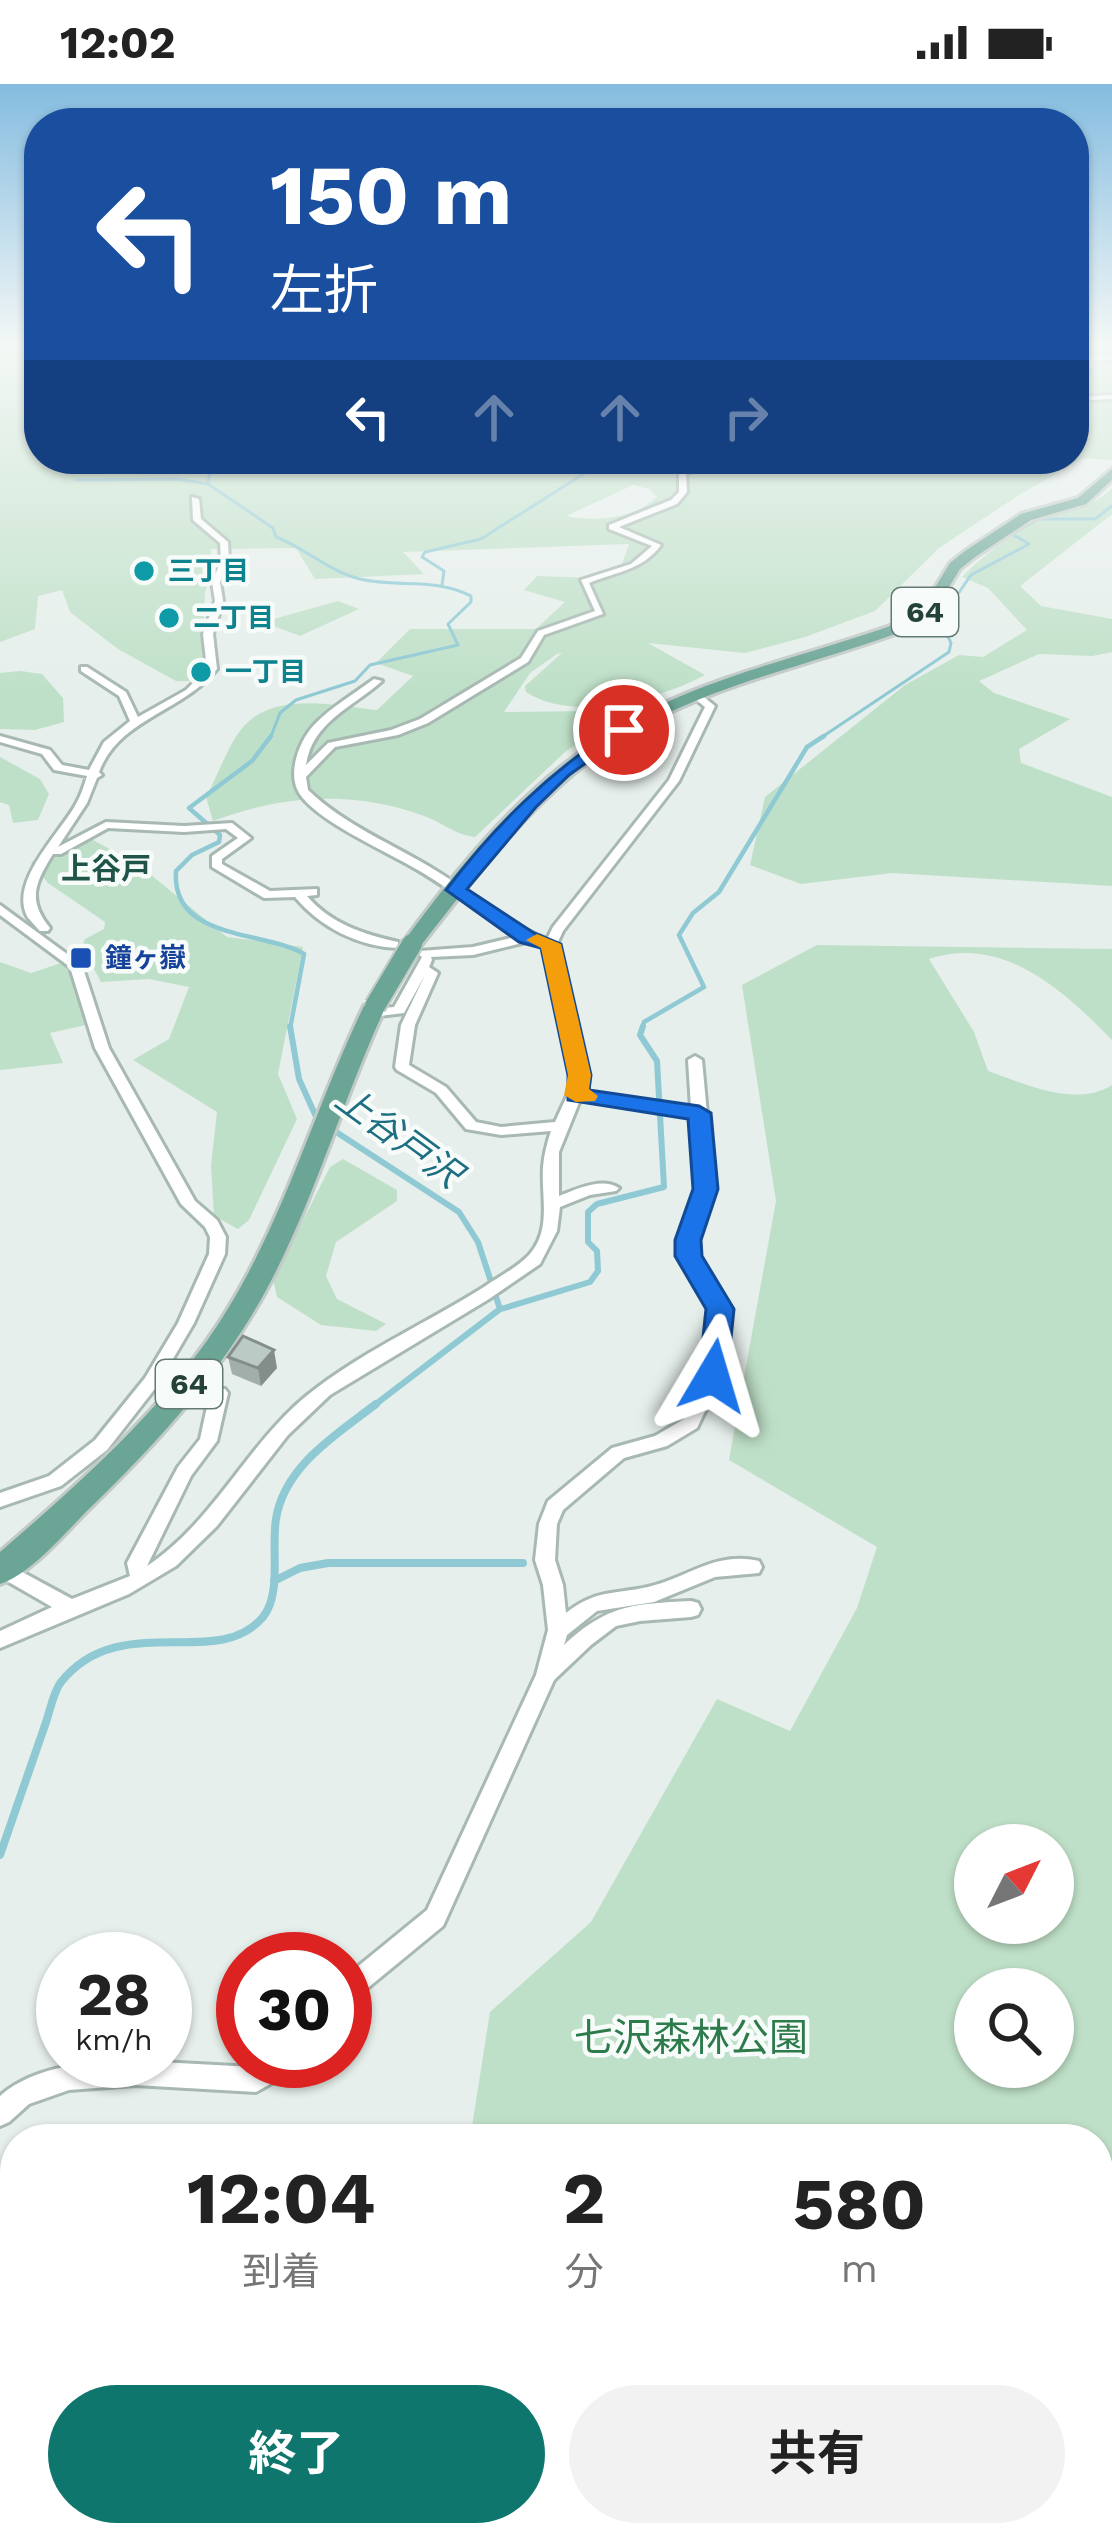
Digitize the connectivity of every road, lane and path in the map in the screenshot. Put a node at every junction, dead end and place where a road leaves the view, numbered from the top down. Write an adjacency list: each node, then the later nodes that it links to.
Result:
1 (1112, 473): 6 (main road, 64)
2 (682, 474): 10 (street)
3 (195, 499): 7 (street)
4 (84, 669): 7 (street)
5 (377, 681): 10 (street)
6 (698, 696): 12 (main road, 64); 15 (street)
7 (135, 722): 9 (street)
8 (0, 739): 9 (street)
9 (97, 775): 11 (street)
10 (300, 777): 12 (street)
11 (45, 856): 16 (street); 17 (street)
12 (456, 890): 14 (street); 16 (main road, 64)
13 (0, 909): 17 (street)
14 (526, 938): 15 (street); 16 (street)
15 (551, 944): 19 (street)
16 (416, 953): 21 (street); 27 (main road, 64, bridge)
17 (65, 954): 25 (street)
18 (695, 1060): 20 (street)
19 (576, 1095): 20 (street); 21 (street)
20 (699, 1113): 31 (street)
21 (558, 1126): 23 (street)
22 (611, 1189): 23 (street)
23 (554, 1204): 28 (street)
24 (219, 1393): 28 (street)
25 (0, 1500)
26 (752, 1567): 31 (street)
27 (1, 1570): 29 (street, 64)
28 (140, 1579): 29 (street)
29 (70, 1608): 32 (street)
30 (692, 1609): 33 (street)
31 (558, 1630): 33 (street)
32 (0, 1640)
33 (546, 1675): 34 (street)
34 (372, 1970)
35 (216, 2078): 36 (street)
36 (0, 2113)

